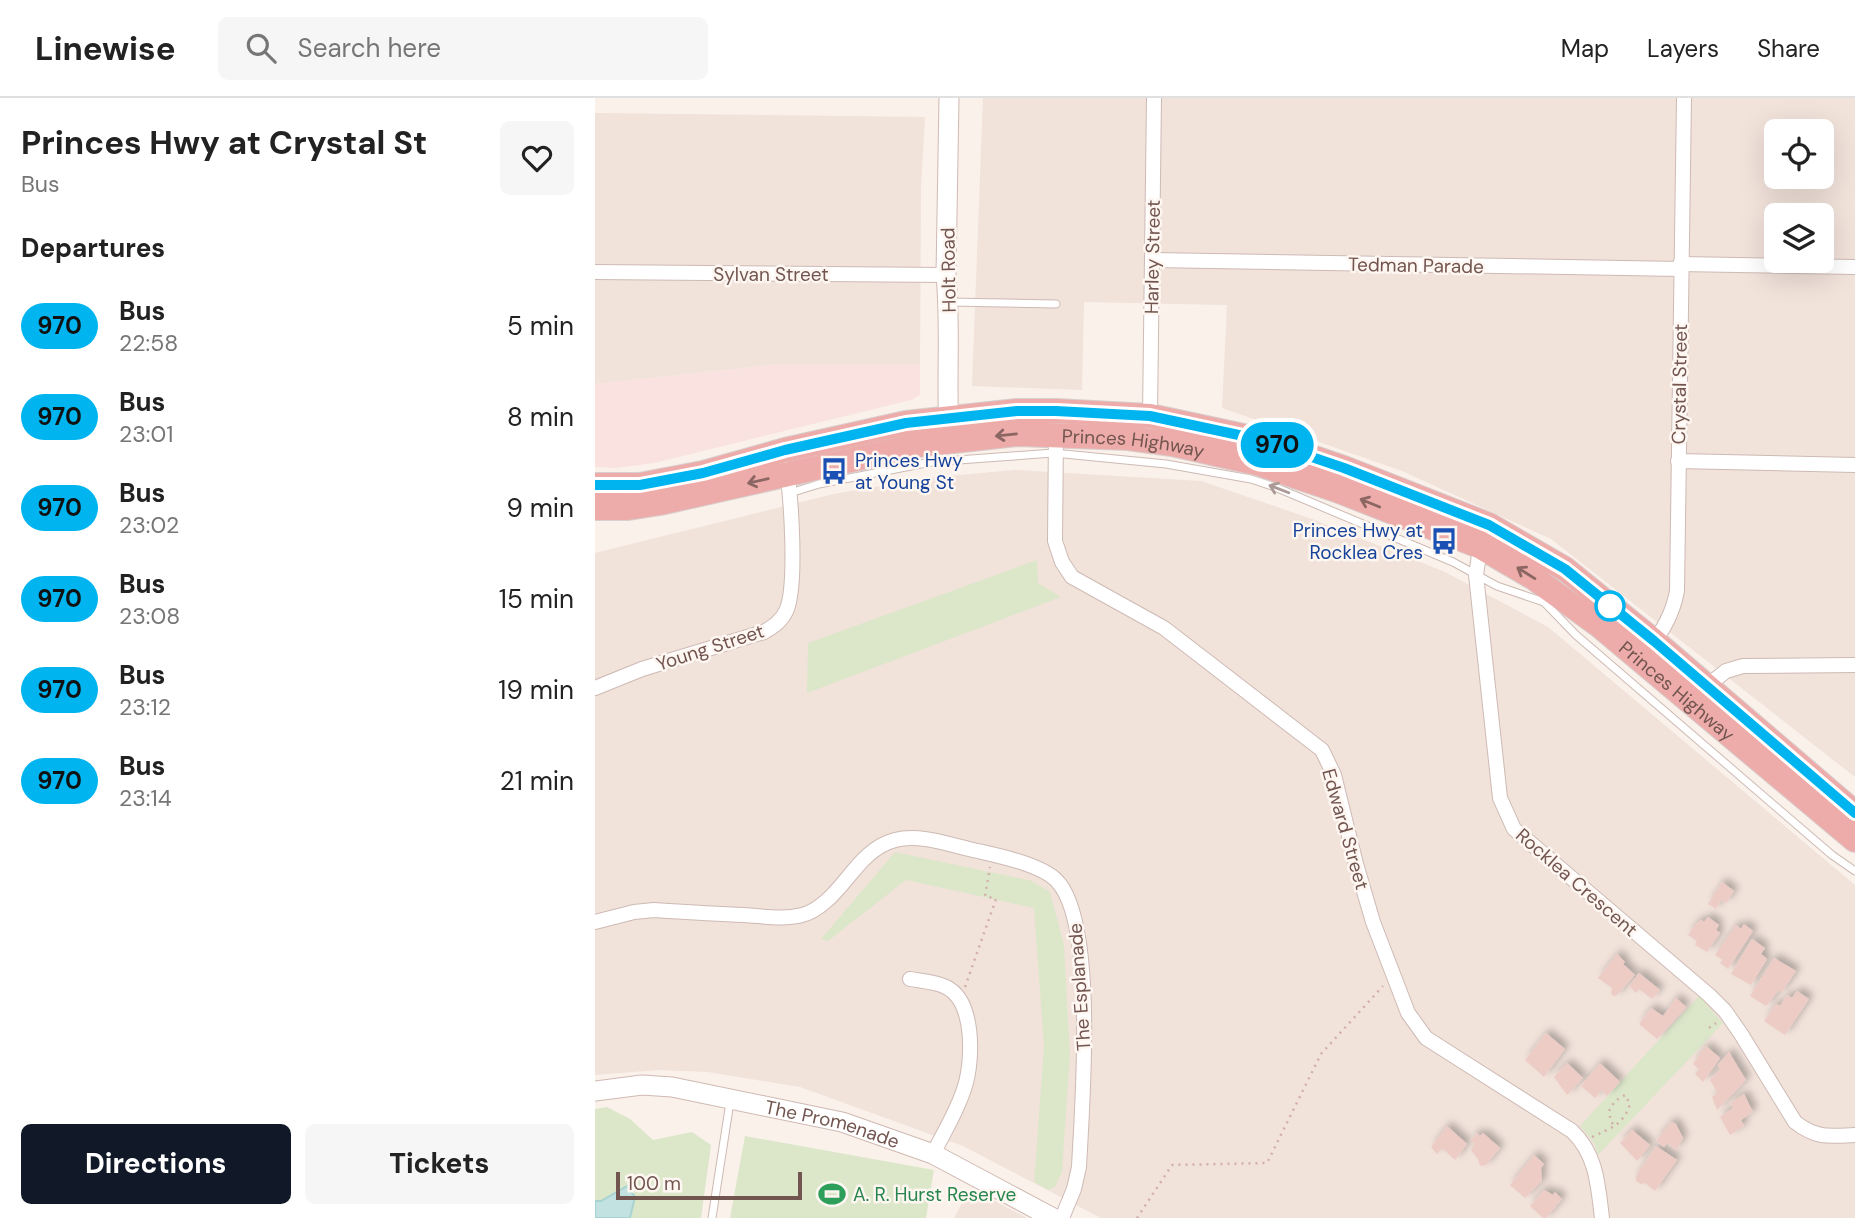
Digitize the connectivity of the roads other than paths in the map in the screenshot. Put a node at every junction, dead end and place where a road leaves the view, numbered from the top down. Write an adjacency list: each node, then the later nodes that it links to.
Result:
1 (949, 98): 8 (street, Holt Road)
2 (1154, 98): 4 (street, Harley Street)
3 (1684, 98): 5 (street, Crystal Street)
4 (1152, 260): 5 (street, Tedman Parade); 11 (street, Harley Street)
5 (1680, 266): 6 (street, Tedman Parade); 14 (street, Crystal Street)
6 (1855, 267)
7 (595, 272): 8 (street, Sylvan Street)
8 (946, 275): 9 (street, Holt Road)
9 (949, 302): 10 (lane); 12 (street, Holt Road)
10 (1056, 304)
11 (1150, 416): 12 (highway, Princes Highway); 19 (highway, Princes Highway)
12 (948, 429): 13 (highway, Princes Highway, one-way to 12); 16 (highway, Princes Highway)
13 (1055, 443): 16 (lane, Princes Highway); 19 (highway, Princes Highway, one-way to 13); 20 (lane, Princes Highway, one-way to 13); 39 (street, Edward Street)
14 (1678, 461): 15 (street); 21 (street, Crystal Street)
15 (1855, 465)
16 (788, 473): 17 (highway, Princes Highway); 18 (highway, Princes Highway, one-way to 18); 24 (street, Young Street)
17 (595, 485)
18 (595, 508)
19 (1484, 536): 20 (street, Rocklea Crescent); 21 (highway, Princes Highway)
20 (1476, 575): 25 (lane, Princes Highway); 34 (street, Rocklea Crescent)
21 (1647, 650): 23 (highway, Princes Highway); 25 (highway, Princes Highway)
22 (1855, 665): 23 (street)
23 (1707, 686): 27 (highway, Princes Highway)
24 (595, 688)
25 (1675, 705): 26 (highway, Princes Highway)
26 (1777, 792): 28 (highway, Princes Highway); 29 (lane, Princes Highway)
27 (1855, 813)
28 (1855, 840)
29 (1855, 871)
30 (595, 922): 38 (street, The Esplanade)
31 (910, 979): 35 (street)
32 (595, 1091): 33 (street, The Promenade)
33 (731, 1098): 35 (street, The Promenade); 36 (lane)
34 (1855, 1135)
35 (933, 1154): 37 (street, The Promenade)
36 (712, 1218)
37 (1053, 1218)
38 (1062, 1218)
39 (1602, 1218)

